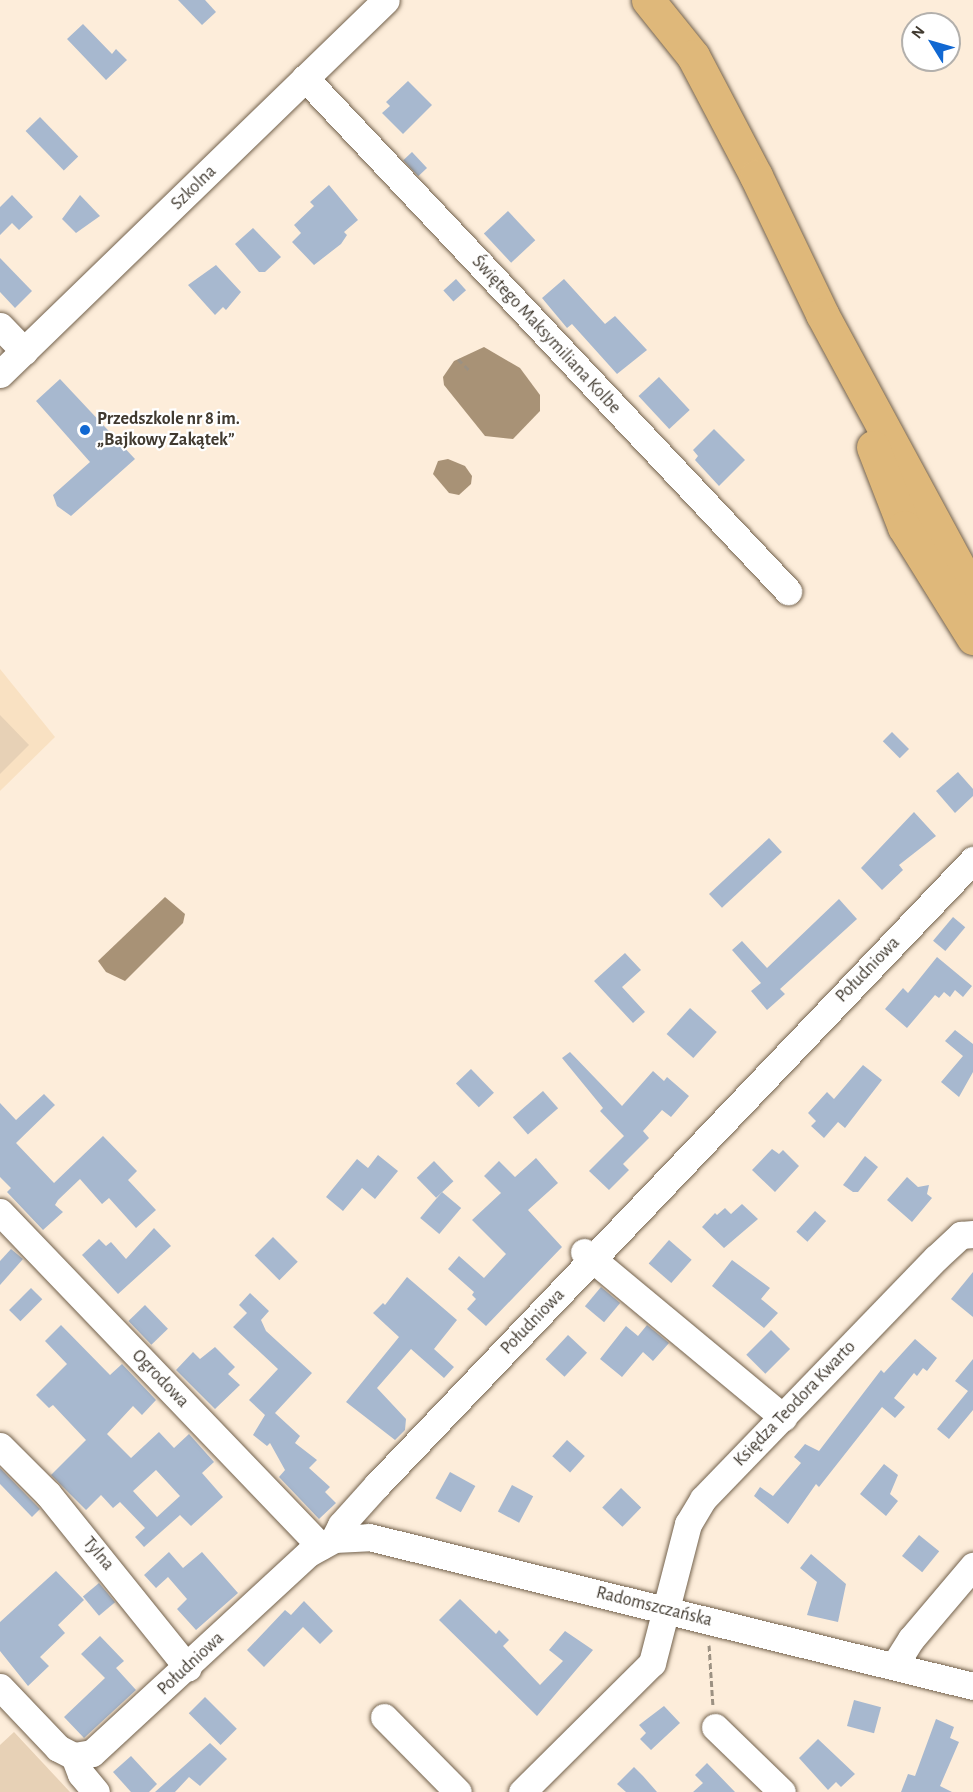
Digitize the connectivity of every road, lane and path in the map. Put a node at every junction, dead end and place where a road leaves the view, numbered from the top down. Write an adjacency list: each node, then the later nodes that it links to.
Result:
1 (386, 0): 3 (street, Szkolna)
2 (648, 0): 4 (main road)
3 (305, 78): 6 (street, Szkolna); 10 (street, Świętego Maksymiliana Kolbe)
4 (822, 314): 11 (main road); 12 (main road)
5 (0, 326): 6 (street)
6 (24, 351): 9 (street, Szkolna)
7 (458, 359): 8 (path)
8 (469, 370)
9 (0, 374)
10 (788, 591)
11 (973, 593)
12 (973, 638)
13 (973, 860): 16 (street, Południowa)
14 (0, 1212): 19 (street, Ogrodowa)
15 (973, 1234): 17 (street, Księdza Teodora Kwarto)
16 (589, 1255): 17 (street); 19 (street, Południowa)
17 (783, 1417): 21 (street, Księdza Teodora Kwarto)
18 (0, 1446): 24 (street, Tylna)
19 (327, 1542): 21 (street, Radomszczańska); 24 (street, Południowa)
20 (973, 1566): 23 (street)
21 (666, 1610): 22 (street, Radomszczańska); 32 (street, Księdza Teodora Kwarto)
22 (707, 1620): 23 (street, Radomszczańska); 28 (path)
23 (894, 1666): 25 (street, Radomszczańska)
24 (188, 1668): 29 (street, Południowa)
25 (973, 1686)
26 (0, 1688): 29 (street)
27 (384, 1717): 31 (street)
28 (715, 1727): 33 (street)
29 (74, 1756): 30 (street)
30 (96, 1792)
31 (458, 1792)
32 (522, 1792)
33 (782, 1792)

